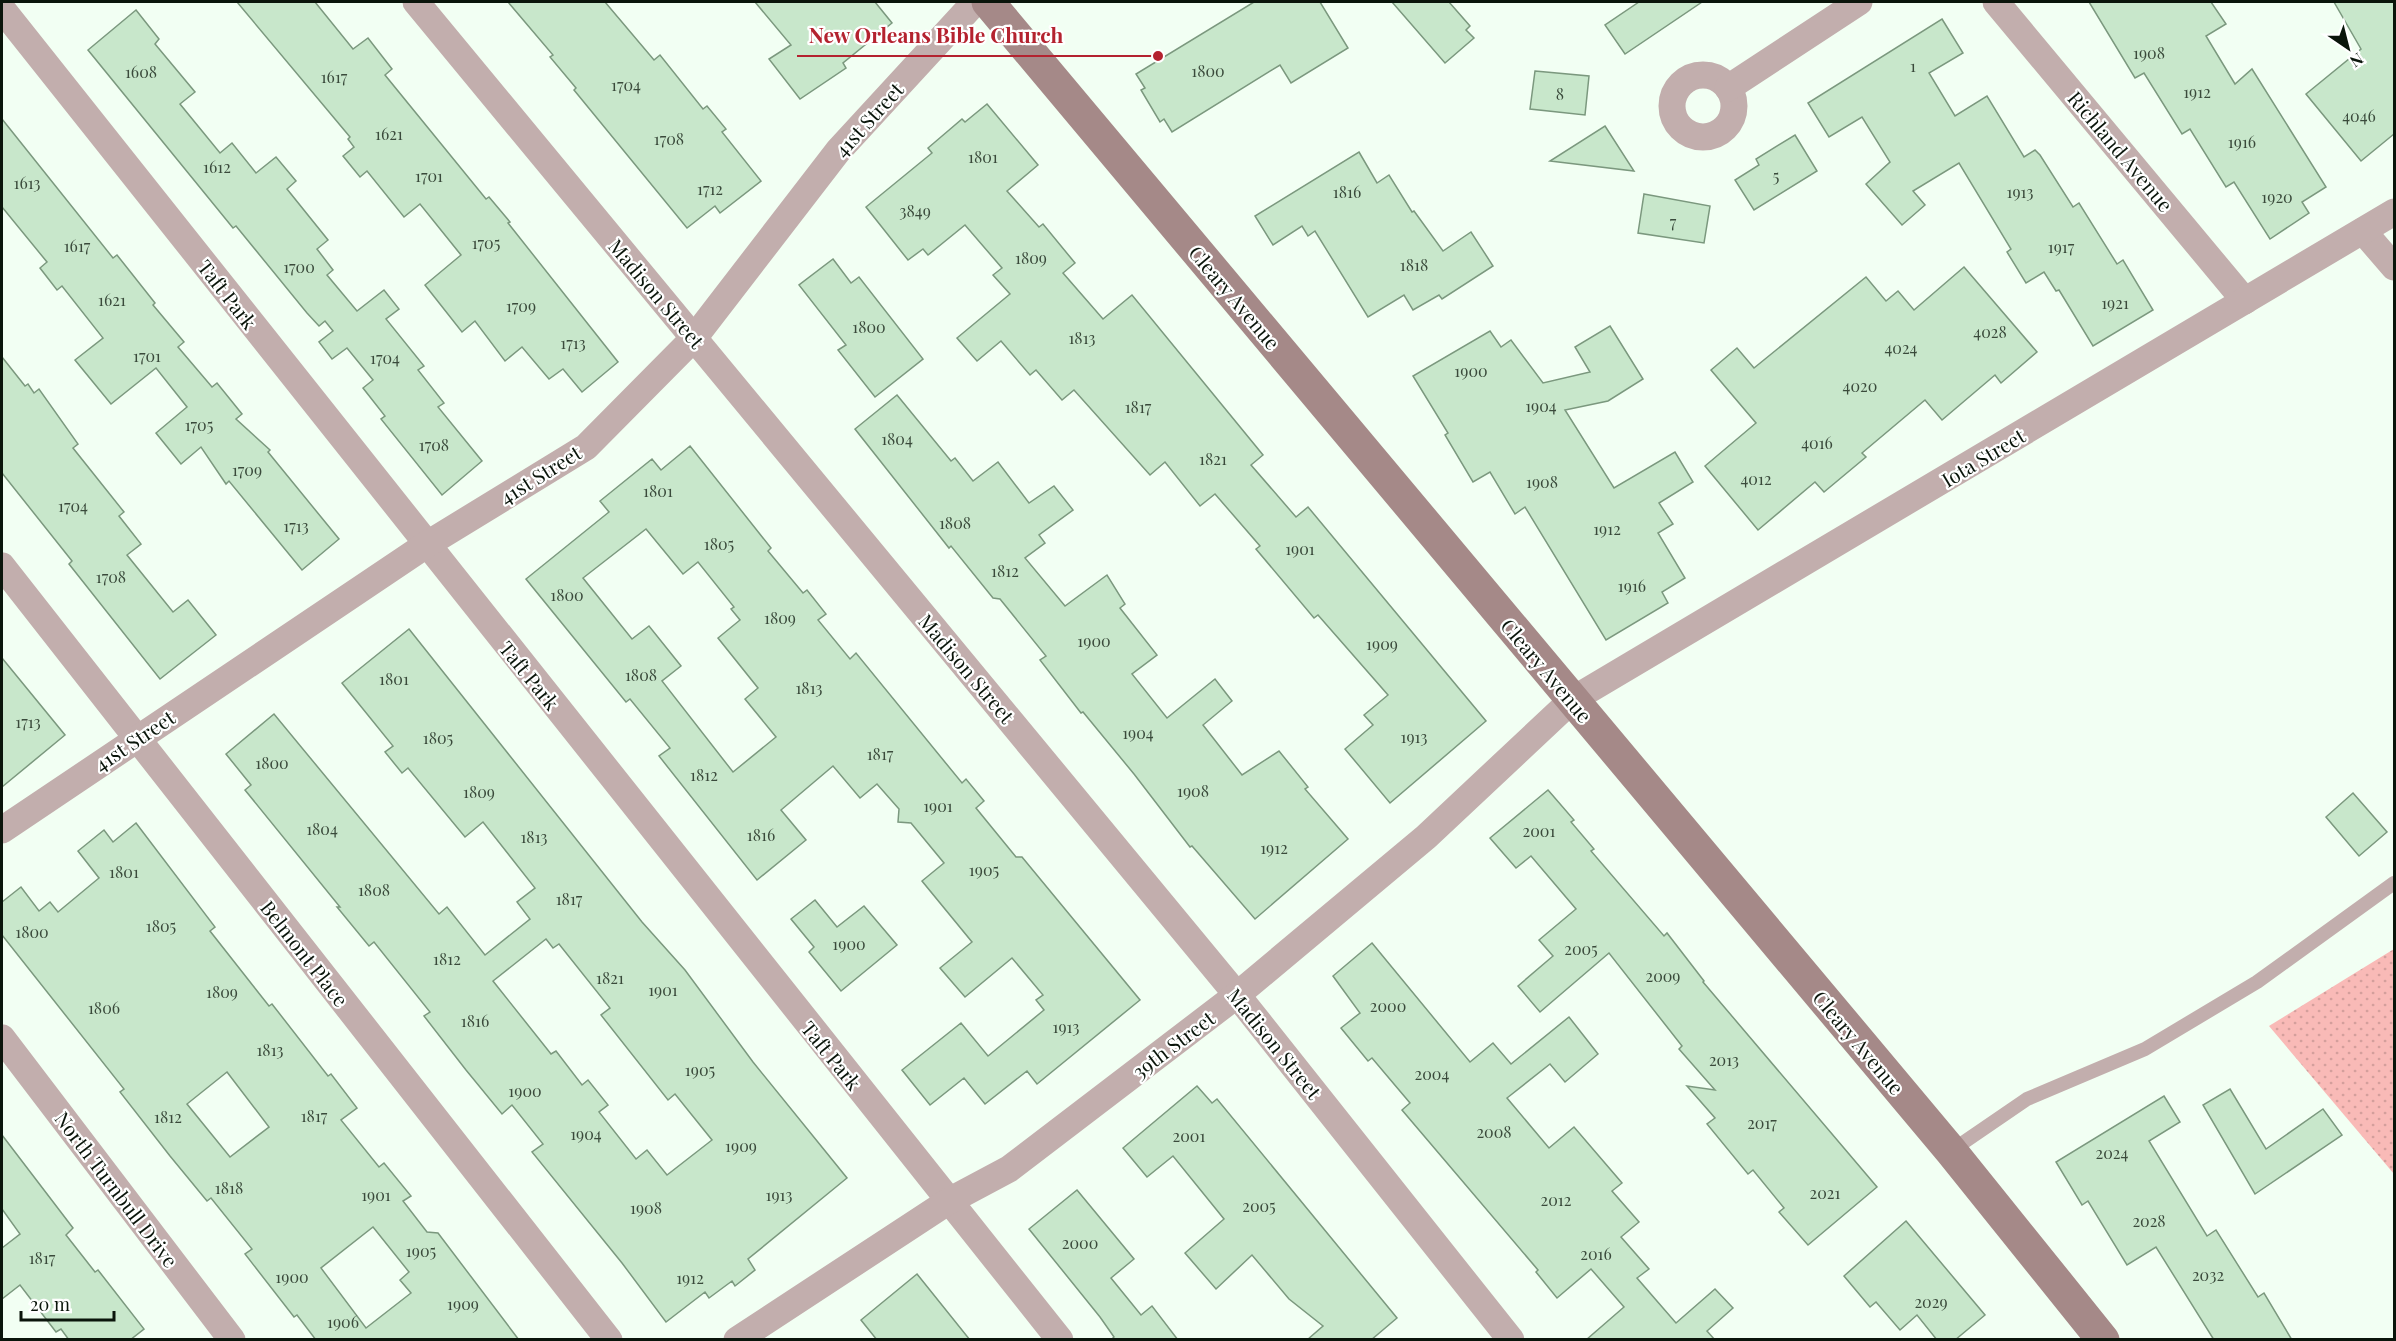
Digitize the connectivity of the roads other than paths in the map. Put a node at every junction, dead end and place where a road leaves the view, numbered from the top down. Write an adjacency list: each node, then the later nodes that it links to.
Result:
1 (416, 2): 12 (street, Madison Street)
2 (975, 2): 12 (street, 41st Street)
3 (988, 2): 15 (street, Cleary Avenue)
4 (1859, 2): 7 (street)
5 (1996, 2): 11 (street, Richland Avenue)
6 (2, 9): 13 (street, Taft Park)
7 (1728, 88)
8 (2394, 212): 9 (street, Iota Street)
9 (2363, 231): 10 (street); 11 (street, Iota Street)
10 (2394, 267)
11 (2245, 302): 15 (street, Iota Street)
12 (694, 338): 13 (street, 41st Street); 19 (street, Madison Street)
13 (426, 545): 16 (street, 41st Street); 22 (street, Taft Park)
14 (2, 566): 16 (street, Belmont Place)
15 (1572, 700): 19 (street, 39th Street); 21 (street, Cleary Avenue)
16 (136, 738): 17 (street, 41st Street); 24 (street, Belmont Place)
17 (2, 830)
18 (2394, 883): 21 (lane)
19 (1237, 996): 22 (street, 39th Street); 27 (street, Madison Street)
20 (2, 1038): 23 (street, North Turnbull Drive)
21 (1951, 1151): 28 (street, Cleary Avenue)
22 (949, 1201): 25 (street, 39th Street); 26 (street, Taft Park)
23 (232, 1340)
24 (609, 1340)
25 (737, 1340)
26 (1060, 1340)
27 (1511, 1340)
28 (2103, 1340)

